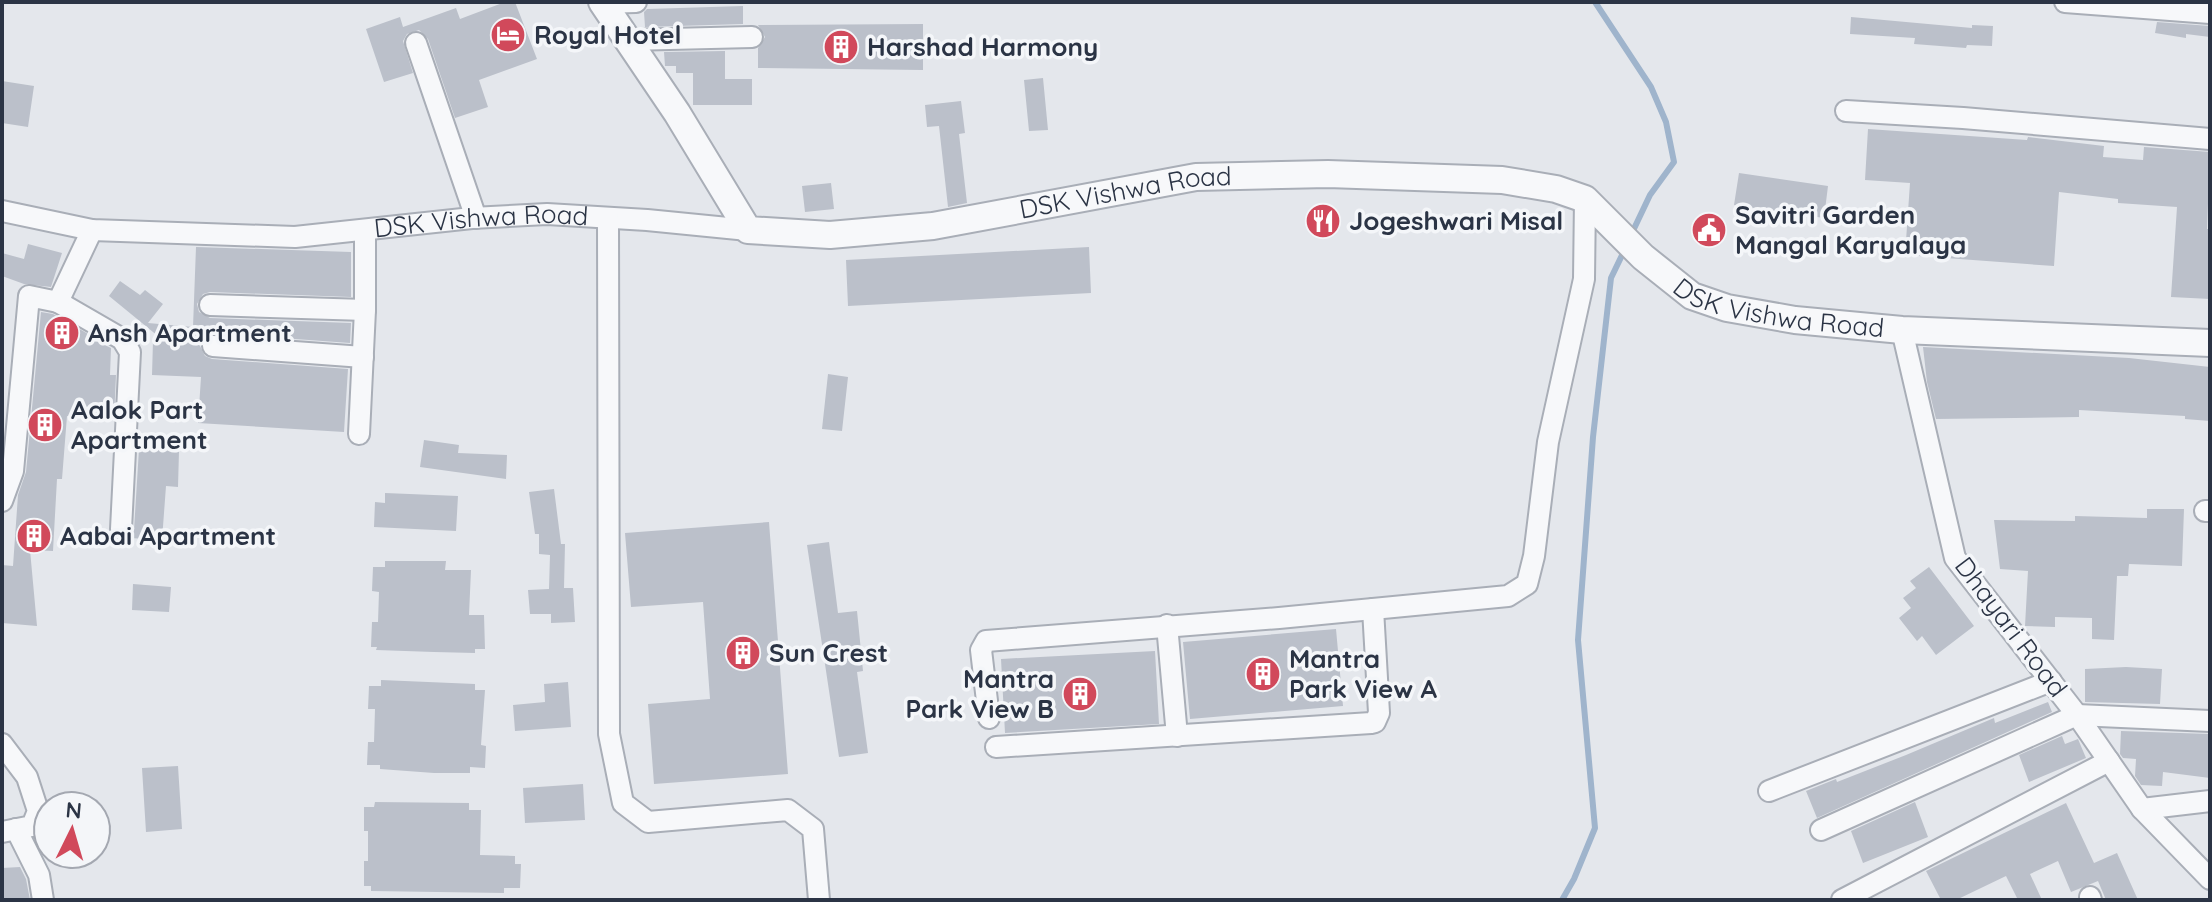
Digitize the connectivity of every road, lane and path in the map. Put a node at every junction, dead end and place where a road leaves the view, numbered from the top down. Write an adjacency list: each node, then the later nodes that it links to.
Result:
1 (636, 2): 3 (street)
2 (2065, 2): 4 (street)
3 (602, 3): 6 (street)
4 (2210, 13)
5 (752, 37): 6 (street)
6 (628, 40): 16 (street)
7 (416, 43): 12 (street)
8 (1846, 111): 9 (street)
9 (2210, 139)
10 (1594, 207): 16 (street, DSK Vishwa Road); 20 (street, DSK Vishwa Road); 27 (street)
11 (2, 211): 14 (street, DSK Vishwa Road)
12 (476, 218): 13 (street, DSK Vishwa Road); 15 (street, DSK Vishwa Road)
13 (608, 218): 16 (street, DSK Vishwa Road); 44 (street)
14 (92, 230): 15 (street, DSK Vishwa Road); 17 (street)
15 (365, 230): 19 (street)
16 (748, 230)
17 (58, 302): 25 (street); 26 (street)
18 (210, 305): 19 (street)
19 (365, 310): 23 (street)
20 (1902, 330): 21 (street, DSK Vishwa Road); 29 (street, Dhayari Road)
21 (2210, 343)
22 (213, 346): 23 (street)
23 (363, 357): 24 (street)
24 (359, 434)
25 (2, 501)
26 (121, 529)
27 (1373, 609): 28 (street); 33 (street)
28 (1167, 625): 31 (street); 33 (street)
29 (2051, 681): 30 (street, Dhayari Road); 37 (street)
30 (2077, 715): 32 (street); 36 (street, Dhayari Road); 40 (street)
31 (989, 718)
32 (2210, 721)
33 (1177, 736): 35 (street)
34 (2, 744): 41 (street)
35 (996, 747)
36 (2109, 761): 39 (street, Dhayari Road); 45 (street)
37 (1769, 791)
38 (2210, 801): 39 (street)
39 (2142, 809): 42 (street, Dhayari Road)
40 (1821, 830)
41 (9, 831): 43 (street)
42 (2210, 879)
43 (43, 900)
44 (819, 900)
45 (1842, 900)

